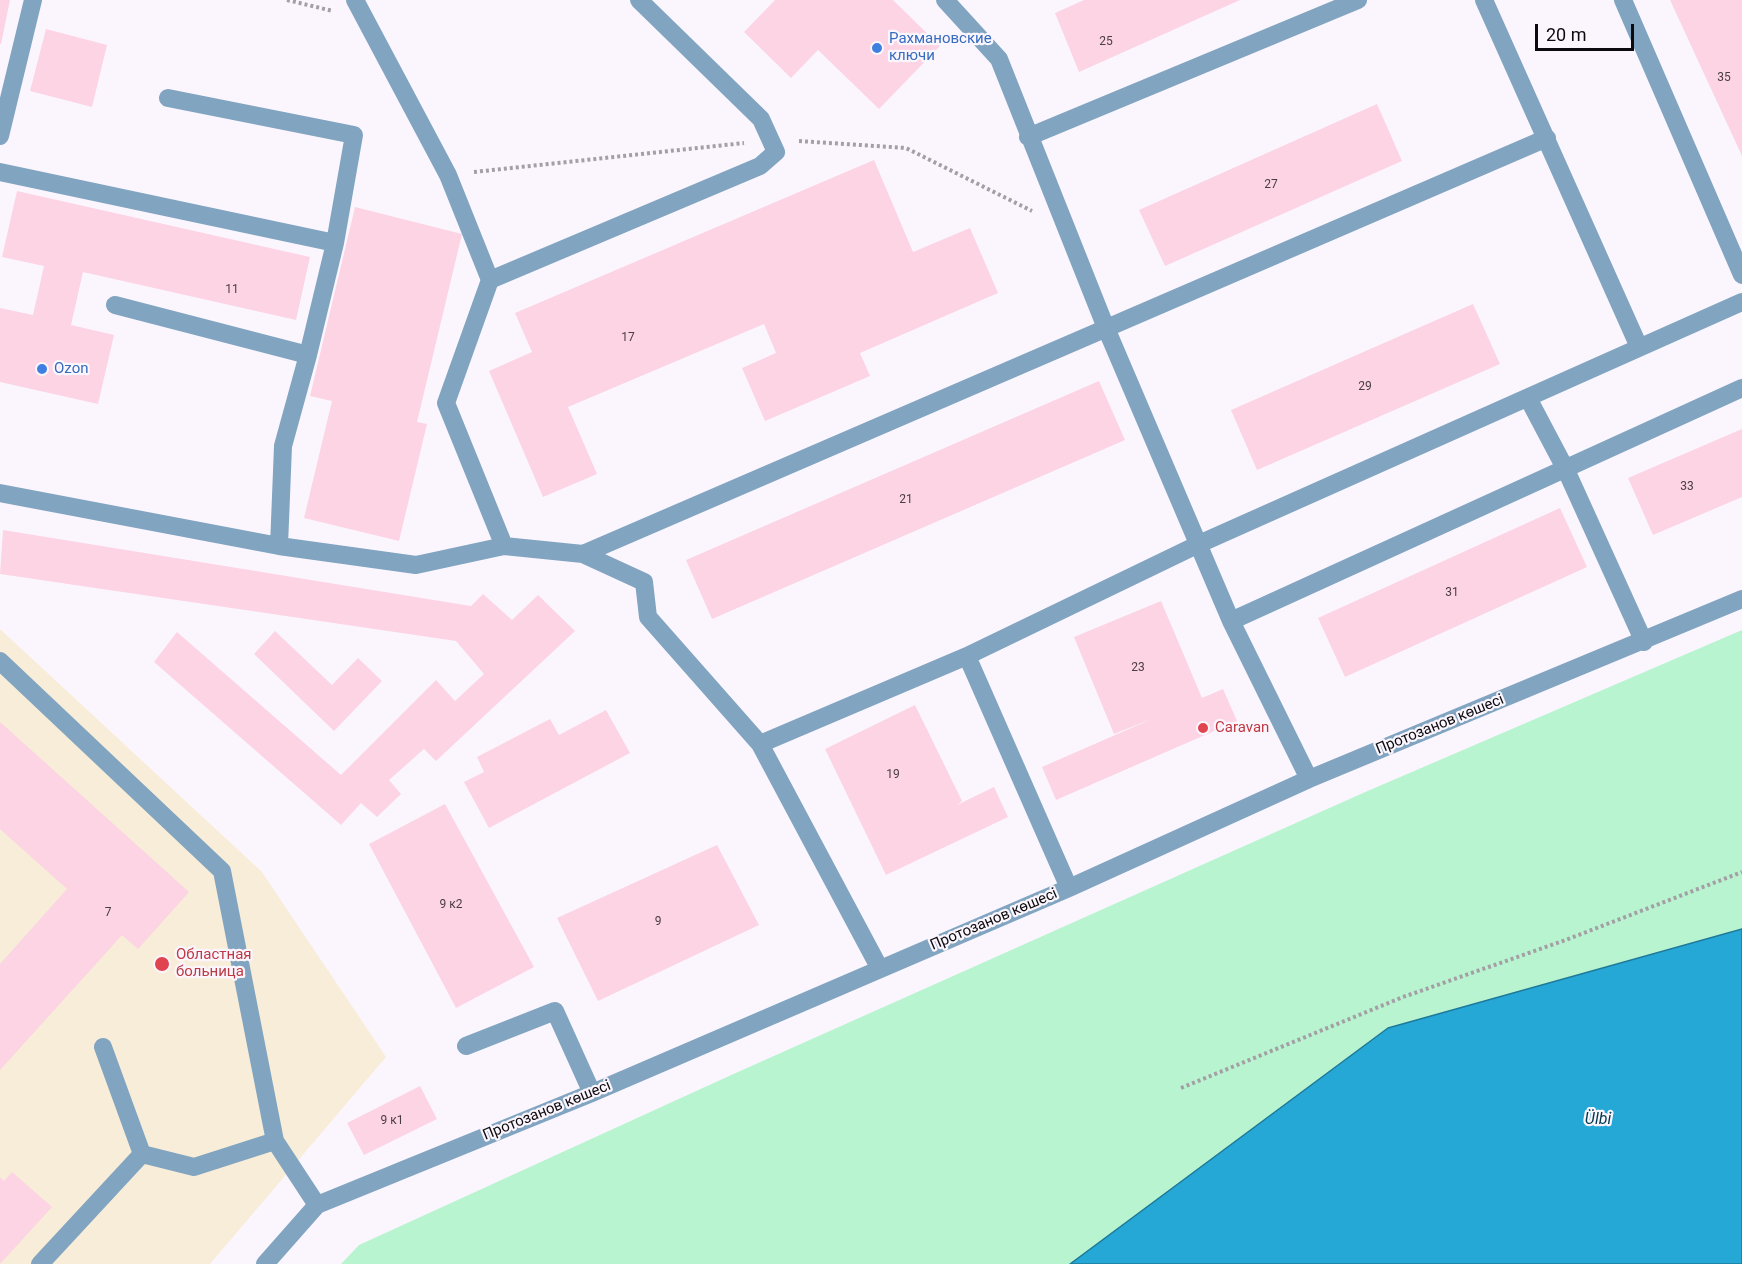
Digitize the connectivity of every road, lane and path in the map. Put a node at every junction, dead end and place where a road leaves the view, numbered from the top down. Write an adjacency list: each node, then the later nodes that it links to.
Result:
1 (33, 0): 11 (street)
2 (287, 0): 9 (path)
3 (355, 0): 9 (street)
4 (639, 0): 17 (street)
5 (945, 0): 12 (street)
6 (1358, 0): 12 (street)
7 (1484, 0): 13 (street)
8 (1623, 0): 16 (street)
9 (365, 19): 17 (street)
10 (168, 99): 15 (street)
11 (0, 136)
12 (1028, 137): 20 (street)
13 (1547, 138): 20 (street); 21 (street)
14 (0, 172): 15 (street)
15 (335, 243): 22 (street)
16 (1742, 274)
17 (490, 280): 29 (street)
18 (1742, 302): 21 (street)
19 (115, 305): 22 (street)
20 (1106, 328): 27 (street); 30 (street)
21 (1639, 346): 24 (street)
22 (308, 355): 28 (street)
23 (1742, 388): 25 (street)
24 (1528, 398): 25 (street); 27 (street)
25 (1566, 470): 32 (street); 33 (street)
26 (0, 493): 28 (street)
27 (1199, 544): 32 (street); 34 (street)
28 (279, 546): 29 (street)
29 (504, 546): 30 (street)
30 (584, 554): 36 (street)
31 (1742, 600): 33 (street, Протозанов көшесі)
32 (1231, 621): 37 (street)
33 (1644, 642): 37 (street, Протозанов көшесі)
34 (967, 656): 36 (street); 39 (street)
35 (0, 661): 45 (street)
36 (760, 744): 40 (street)
37 (1309, 779): 39 (street, Протозанов көшесі)
38 (1742, 872): 43 (path)
39 (1069, 888): 40 (street, Протозанов көшесі)
40 (880, 969): 44 (street, Протозанов көшесі)
41 (466, 1046): 44 (street)
42 (103, 1047): 46 (street)
43 (1181, 1088)
44 (592, 1093): 47 (street, Протозанов көшесі)
45 (274, 1141): 46 (street); 47 (street)
46 (142, 1154): 48 (street)
47 (317, 1204): 49 (street, Протозанов көшесі)
48 (40, 1264)
49 (265, 1264)

